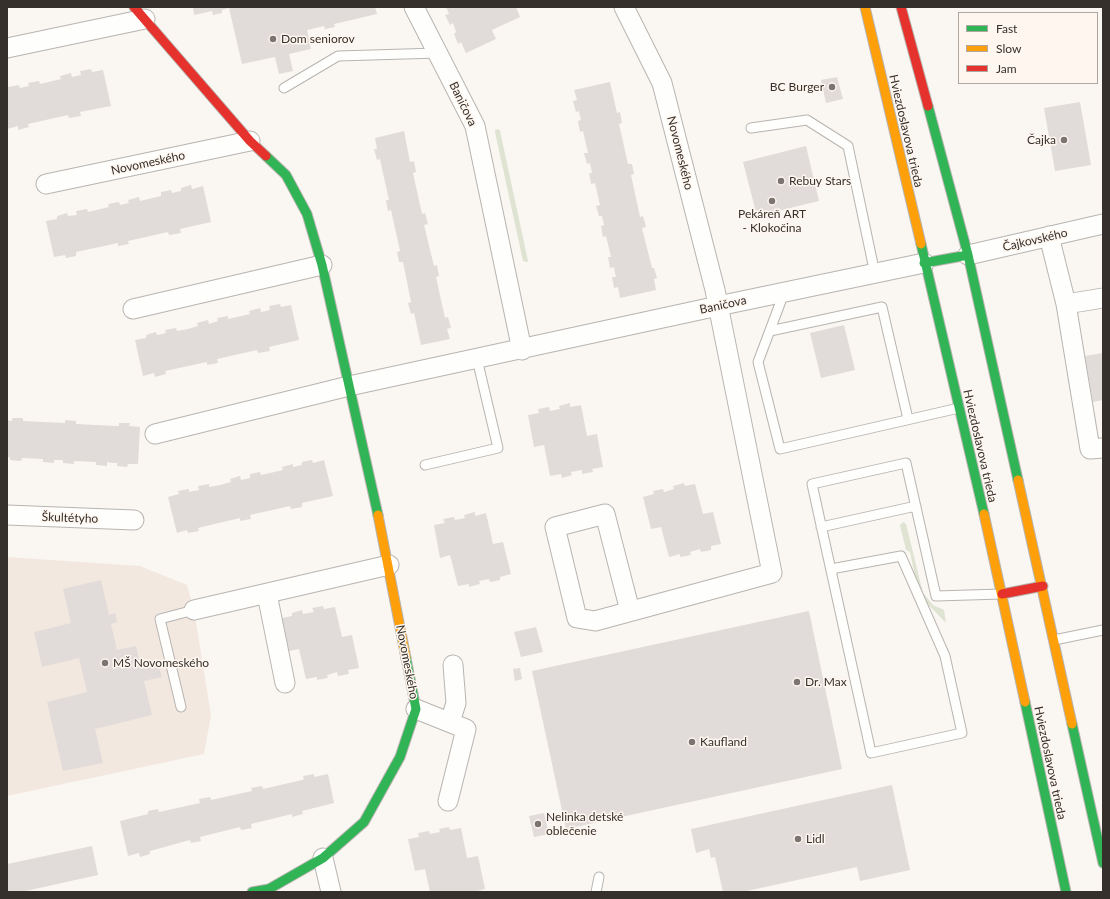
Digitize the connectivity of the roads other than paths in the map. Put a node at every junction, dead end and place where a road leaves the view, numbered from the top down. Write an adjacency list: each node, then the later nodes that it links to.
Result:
1 (414, 7): 7 (street, Baničova)
2 (624, 7): 21 (street, Novomeského)
3 (865, 7): 15 (street, Hviezdoslavova trieda)
4 (901, 7): 14 (street, Hviezdoslavova trieda)
5 (140, 13): 6 (street, Novomeského); 10 (street, Novomeského)
6 (7, 48)
7 (438, 53): 8 (lane); 24 (street, Baničova)
8 (284, 88)
9 (751, 128): 17 (lane)
10 (250, 141): 11 (street, Novomeského); 16 (street, Novomeského)
11 (46, 184)
12 (1103, 224): 13 (street, Čajkovského)
13 (1049, 236): 14 (street, Čajkovského); 20 (street)
14 (968, 255): 15 (street); 38 (street, Hviezdoslavova trieda)
15 (924, 263): 17 (street, Baničova); 27 (street, Hviezdoslavova trieda)
16 (322, 265): 22 (street); 26 (street, Novomeského)
17 (875, 274): 18 (street, Baničova)
18 (784, 293): 21 (street, Baničova); 23 (lane)
19 (1103, 298): 20 (street)
20 (1066, 304): 30 (street)
21 (718, 306): 24 (street, Baničova); 42 (street, Novomeského)
22 (133, 309)
23 (770, 330): 28 (lane); 28 (lane)
24 (522, 350): 25 (street, Baničova)
25 (477, 359): 26 (street, Baničova); 31 (lane)
26 (349, 386): 29 (street); 36 (street, Novomeského)
27 (959, 408): 28 (lane); 40 (street, Hviezdoslavova trieda)
28 (908, 419)
29 (155, 434)
30 (1103, 448)
31 (425, 465)
32 (916, 506): 35 (lane); 35 (lane); 40 (lane)
33 (7, 515): 34 (street, Škultétyho)
34 (134, 520)
35 (821, 527): 37 (lane)
36 (389, 565): 39 (street); 48 (street, Novomeského)
37 (830, 569): 37 (lane)
38 (1043, 586): 40 (street); 44 (street, Hviezdoslavova trieda)
39 (266, 594): 41 (street); 46 (street)
40 (1002, 594): 57 (street, Hviezdoslavova trieda)
41 (194, 610): 47 (lane)
42 (630, 611): 42 (street)
43 (1103, 630): 44 (lane)
44 (1054, 640): 52 (street, Hviezdoslavova trieda)
45 (453, 665): 49 (street)
46 (285, 683)
47 (182, 706)
48 (416, 709): 49 (street); 51 (street, Novomeského)
49 (450, 722): 50 (street)
50 (448, 801)
51 (323, 858): 54 (street, Novomeského); 55 (street)
52 (1103, 863)
53 (599, 877): 56 (lane)
54 (252, 892)
55 (331, 892)
56 (596, 892)
57 (1066, 892)

